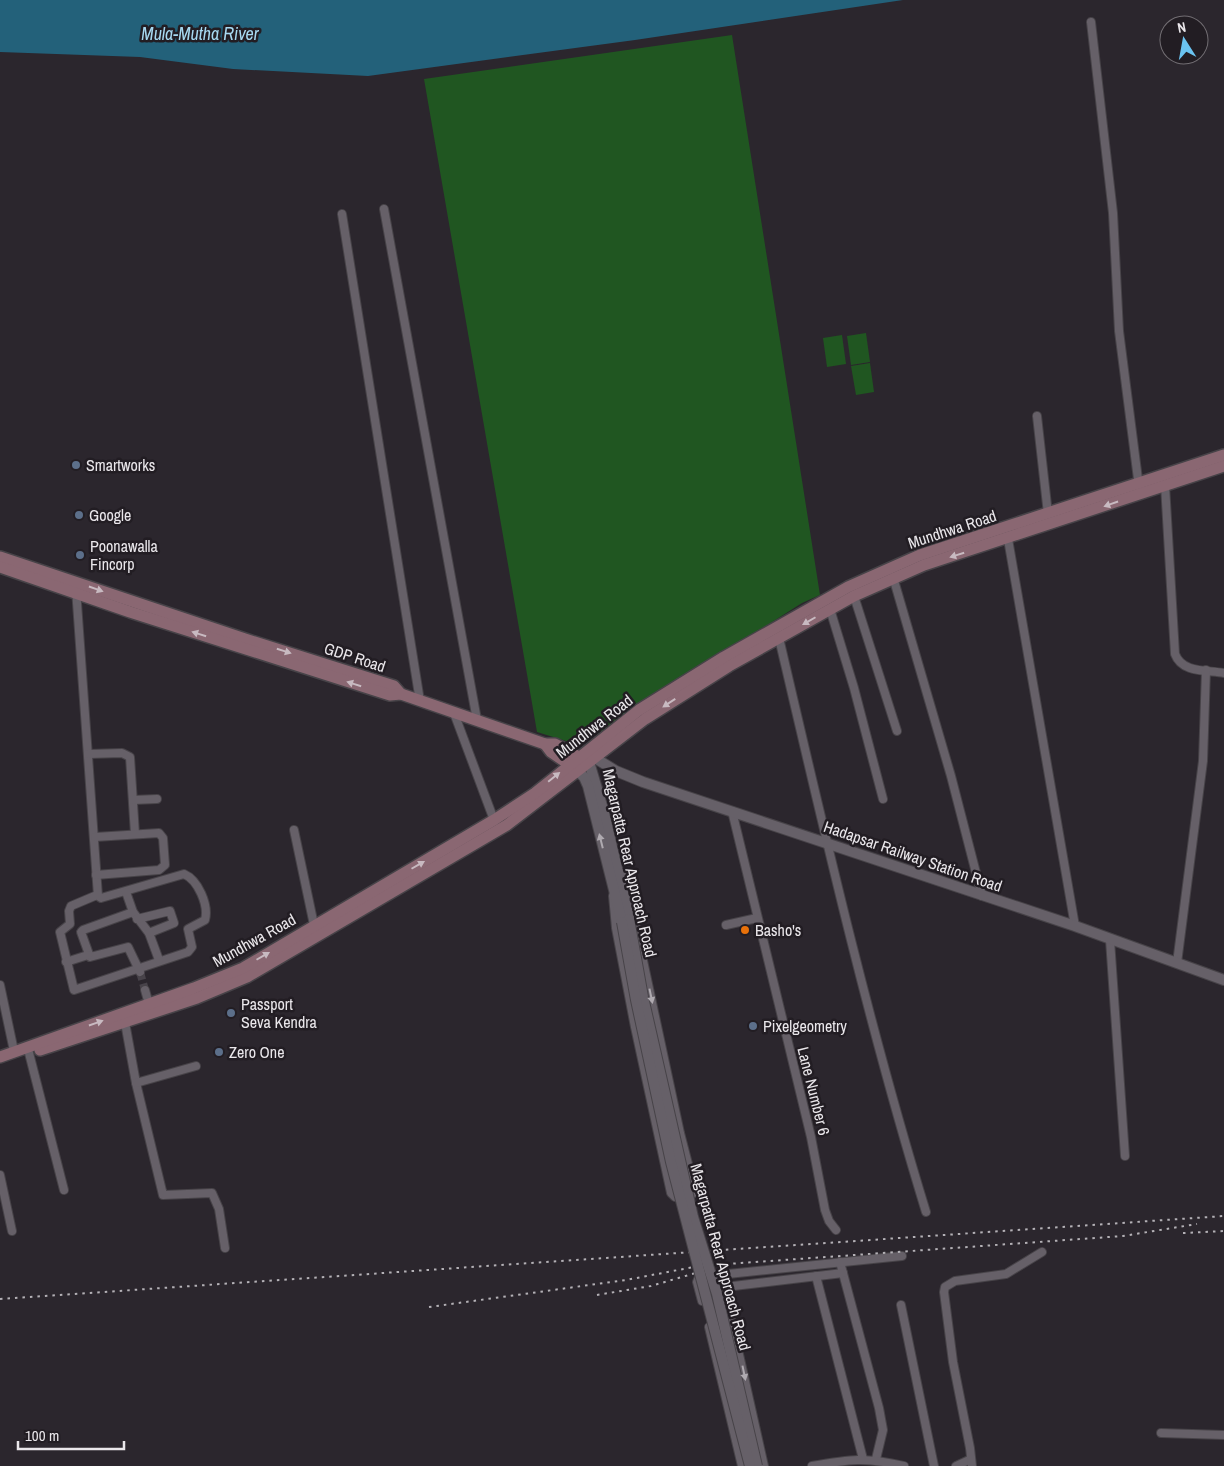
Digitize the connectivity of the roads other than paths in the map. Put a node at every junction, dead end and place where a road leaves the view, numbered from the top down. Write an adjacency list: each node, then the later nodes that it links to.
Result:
1 (1091, 22): 8 (street)
2 (384, 210): 22 (street)
3 (342, 214): 20 (street)
4 (1036, 416): 9 (street)
5 (1224, 455): 8 (main road, Mundhwa Road)
6 (1224, 466): 7 (main road, Mundhwa Road)
7 (1165, 486): 8 (main road, Mundhwa Road); 18 (street)
8 (1140, 488): 9 (main road, Mundhwa Road); 10 (main road, Mundhwa Road, one-way to 10)
9 (1048, 514): 15 (main road, Mundhwa Road)
10 (1008, 539): 13 (main road, Mundhwa Road, one-way to 13); 49 (street)
11 (0, 557): 14 (main road, GDP Road)
12 (0, 567): 14 (main road)
13 (893, 577): 15 (main road, Mundhwa Road); 43 (street)
14 (77, 587): 20 (main road, GDP Road); 25 (street)
15 (848, 595): 16 (main road, Mundhwa Road); 23 (street); 26 (main road, Mundhwa Road)
16 (830, 609): 17 (main road, Mundhwa Road, one-way to 17); 29 (street)
17 (779, 638): 26 (main road, Mundhwa Road, one-way to 26); 36 (street)
18 (1206, 670): 19 (street); 55 (street)
19 (1224, 673)
20 (420, 701): 21 (main road, GDP Road)
21 (454, 712): 22 (main road, GDP Road); 32 (street)
22 (477, 720): 24 (main road, GDP Road)
23 (897, 731)
24 (545, 744): 26 (main road, Magarpatta Rear Approach Road); 27 (main road, Magarpatta Rear Approach Road)
25 (88, 754): 30 (street); 35 (street)
26 (588, 759): 27 (main road, Mundhwa Road); 31 (street, Hadapsar Railway Station Road); 38 (street, Magarpatta Rear Approach Road)
27 (574, 768): 32 (main road, Mundhwa Road, one-way to 27); 37 (main road, Mundhwa Road); 40 (street, Magarpatta Rear Approach Road, one-way to 27)
28 (157, 799): 30 (street)
29 (883, 799)
30 (133, 800): 34 (street)
31 (732, 811): 36 (street, Hadapsar Railway Station Road); 45 (street, Lane Number 6)
32 (494, 820): 37 (main road, Mundhwa Road)
33 (294, 830): 48 (street)
34 (134, 834): 35 (street); 39 (street)
35 (94, 838): 39 (street)
36 (827, 842): 43 (street, Hadapsar Railway Station Road); 72 (street)
37 (440, 859): 48 (main road, Mundhwa Road, one-way to 37); 57 (main road, Mundhwa Road)
38 (616, 866): 40 (street, one-way to 40); 46 (street, Magarpatta Rear Approach Road)
39 (96, 875): 42 (street)
40 (613, 888): 46 (street, Magarpatta Rear Approach Road)
41 (126, 892): 42 (street); 44 (street); 53 (street)
42 (97, 895): 54 (street)
43 (982, 896): 49 (street, Hadapsar Railway Station Road)
44 (135, 916): 50 (street); 50 (street); 52 (street)
45 (757, 918): 47 (street); 73 (street, Lane Number 6)
46 (625, 920): 90 (street, Magarpatta Rear Approach Road, bridge); 91 (street, Magarpatta Rear Approach Road, bridge)
47 (726, 924)
48 (314, 925): 57 (main road, Mundhwa Road, one-way to 48)
49 (1076, 926): 51 (street, Hadapsar Railway Station Road)
50 (149, 933): 53 (street)
51 (1110, 940): 55 (street, Hadapsar Railway Station Road); 69 (street)
52 (88, 955): 54 (street); 56 (street)
53 (159, 960): 56 (street)
54 (66, 962): 56 (street)
55 (1177, 964): 58 (street, Hadapsar Railway Station Road)
56 (139, 970)
57 (245, 972): 61 (main road, Mundhwa Road); 62 (main road, Mundhwa Road)
58 (1224, 980)
59 (0, 985): 63 (street)
60 (145, 990): 61 (street)
61 (149, 1004): 62 (main road, Mundhwa Road)
62 (124, 1018): 63 (main road, Mundhwa Road, one-way to 62); 64 (main road, Mundhwa Road); 68 (street)
63 (14, 1050): 65 (main road, Mundhwa Road)
64 (29, 1053): 66 (main road, Mundhwa Road); 71 (street)
65 (0, 1057)
66 (0, 1064)
67 (196, 1066): 68 (street)
68 (136, 1083): 75 (street)
69 (1124, 1156)
70 (0, 1175): 74 (street)
71 (64, 1190)
72 (926, 1212)
73 (836, 1230)
74 (12, 1231)
75 (225, 1248)
76 (1042, 1252): 88 (street)
77 (902, 1256): 78 (street)
78 (840, 1262): 79 (street); 80 (street)
79 (843, 1273): 81 (street); 87 (street)
80 (721, 1274): 82 (street); 89 (street)
81 (816, 1276): 82 (street); 86 (street)
82 (725, 1287): 92 (street, one-way to 92)
83 (902, 1305): 95 (street)
84 (1161, 1433): 85 (street)
85 (1224, 1435)
86 (863, 1459): 87 (street); 93 (street)
87 (879, 1462): 94 (street)
88 (971, 1463): 96 (street)
89 (742, 1466)
90 (750, 1466)
91 (757, 1466)
92 (764, 1466)
93 (812, 1466)
94 (904, 1466)
95 (934, 1466)
96 (956, 1466)

